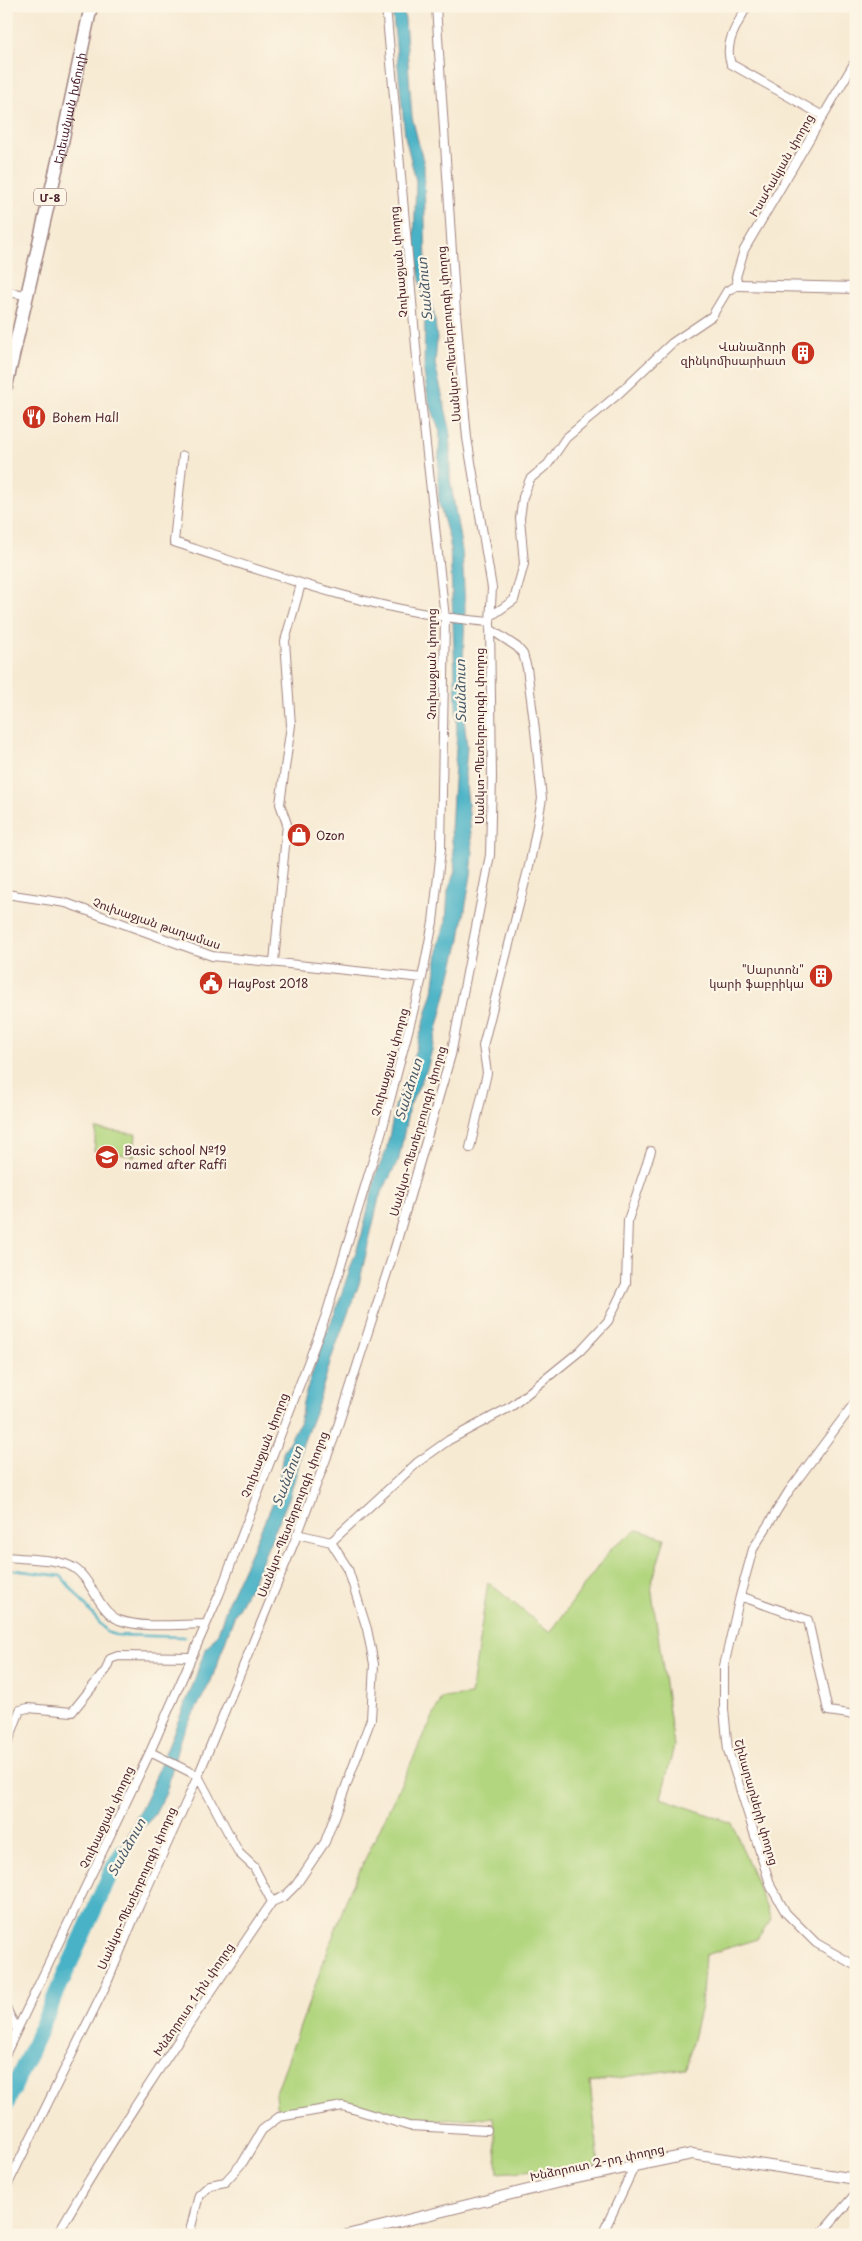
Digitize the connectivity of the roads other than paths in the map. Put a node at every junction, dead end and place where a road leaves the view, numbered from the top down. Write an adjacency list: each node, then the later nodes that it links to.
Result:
1 (91, 6): 10 (highway, Երեւանյան խճուղի / Մ-8)
2 (386, 6): 14 (street, Չուխաջյան փողոց)
3 (436, 6): 15 (street, Սանկտ-Պետերբուրգի փողոց)
4 (747, 6): 6 (street)
5 (856, 60): 6 (street, Իսահակյան փողոց)
6 (823, 116): 7 (street, Իսահակյան փողոց)
7 (738, 285): 8 (street); 15 (street)
8 (856, 288)
9 (6, 292): 10 (street)
10 (27, 295): 11 (highway, Երեւանյան խճուղի / Մ-8)
11 (6, 386)
12 (183, 456): 13 (street)
13 (300, 584): 14 (street); 17 (street)
14 (447, 619): 15 (street); 18 (street, Չուխաջյան փողոց)
15 (490, 622): 19 (street); 22 (street, Սանկտ-Պետերբուրգի փողոց)
16 (6, 894): 17 (street, Չուխաջյան թաղամաս)
17 (274, 962): 18 (street, Չուխաջյան թաղամաս)
18 (422, 978): 26 (street, Չուխաջյան փողոց)
19 (470, 1148)
20 (651, 1151): 23 (street)
21 (856, 1401): 25 (street, Շինարարների փողոց)
22 (297, 1534): 23 (street); 31 (street, Սանկտ-Պետերբուրգի փողոց)
23 (330, 1542): 32 (street)
24 (6, 1557): 26 (street)
25 (740, 1596): 28 (street); 33 (street, Շինարարների փողոց)
26 (206, 1624): 27 (street, Չուխաջյան փողոց)
27 (192, 1657): 29 (street); 30 (street, Չուխաջյան փողոց)
28 (856, 1715)
29 (6, 1748)
30 (153, 1754): 31 (street); 35 (street, Չուխաջյան փողոց)
31 (198, 1776): 32 (street); 40 (street, Սանկտ-Պետերբուրգի փողոց)
32 (272, 1902): 42 (street, Խնձորուտ 1-ին փողոց)
33 (856, 1966)
34 (6, 2008): 35 (street)
35 (17, 2030): 36 (street, Չուխաջյան փողոց)
36 (6, 2053)
37 (487, 2130): 43 (street)
38 (635, 2165): 39 (street, Խնձորուտ 2-րդ փողոց); 44 (street, Խնձորուտ 2-րդ փողոց); 45 (street)
39 (856, 2179)
40 (6, 2188)
41 (856, 2193): 46 (street)
42 (57, 2235)
43 (189, 2235)
44 (348, 2235)
45 (602, 2235)
46 (820, 2235)

